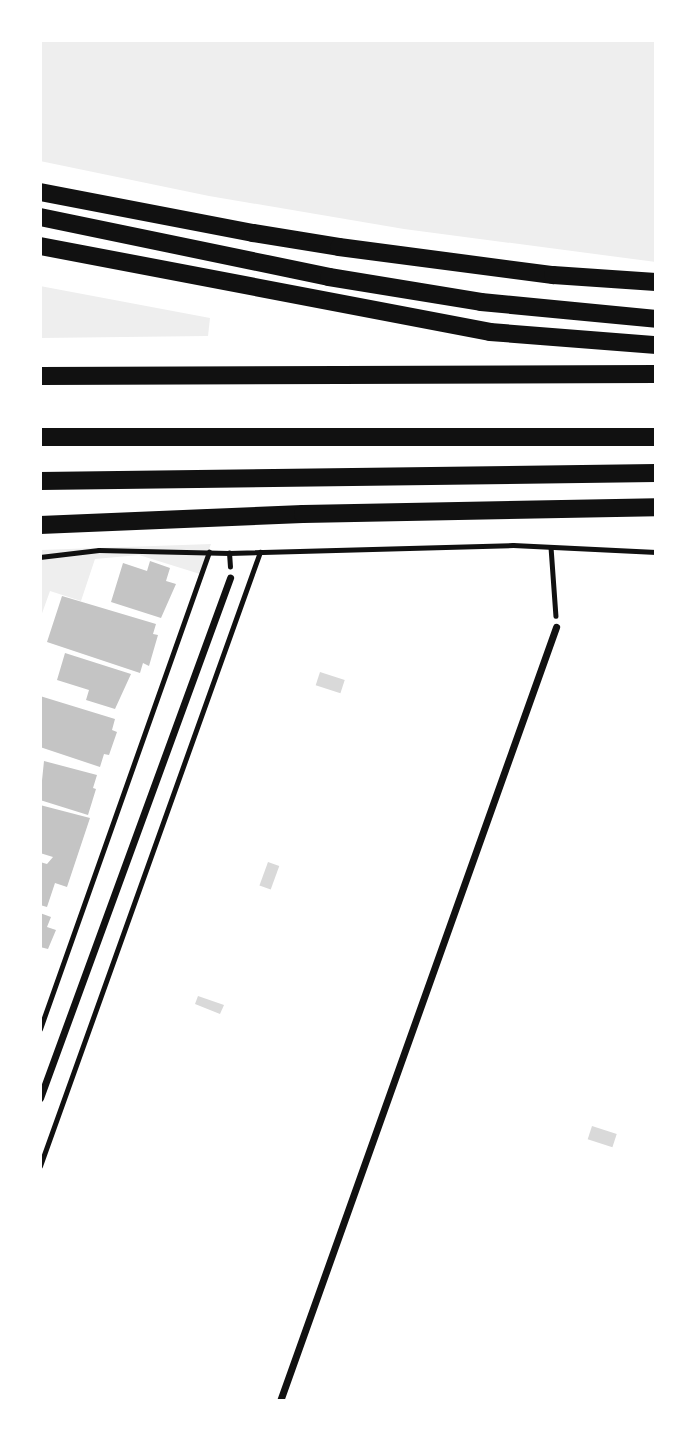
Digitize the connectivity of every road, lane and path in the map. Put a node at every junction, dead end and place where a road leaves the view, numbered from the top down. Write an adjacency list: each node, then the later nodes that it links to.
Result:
1 (40, 192): 4 (highway)
2 (40, 217): 5 (highway)
3 (40, 246): 6 (highway)
4 (656, 282)
5 (656, 319)
6 (656, 345)
7 (656, 374): 8 (highway)
8 (40, 376)
9 (40, 437): 10 (highway)
10 (656, 437)
11 (656, 473): 12 (highway)
12 (40, 481)
13 (656, 507): 14 (highway)
14 (46, 524)
15 (551, 547): 17 (path); 18 (path); 22 (path)
16 (209, 552): 19 (path); 20 (path); 23 (path)
17 (260, 552): 19 (path); 25 (path)
18 (656, 552)
19 (229, 553): 21 (path)
20 (40, 557)
21 (230, 578): 24 (street)
22 (556, 627): 26 (street)
23 (40, 1029)
24 (40, 1098)
25 (40, 1166)
26 (280, 1401)

